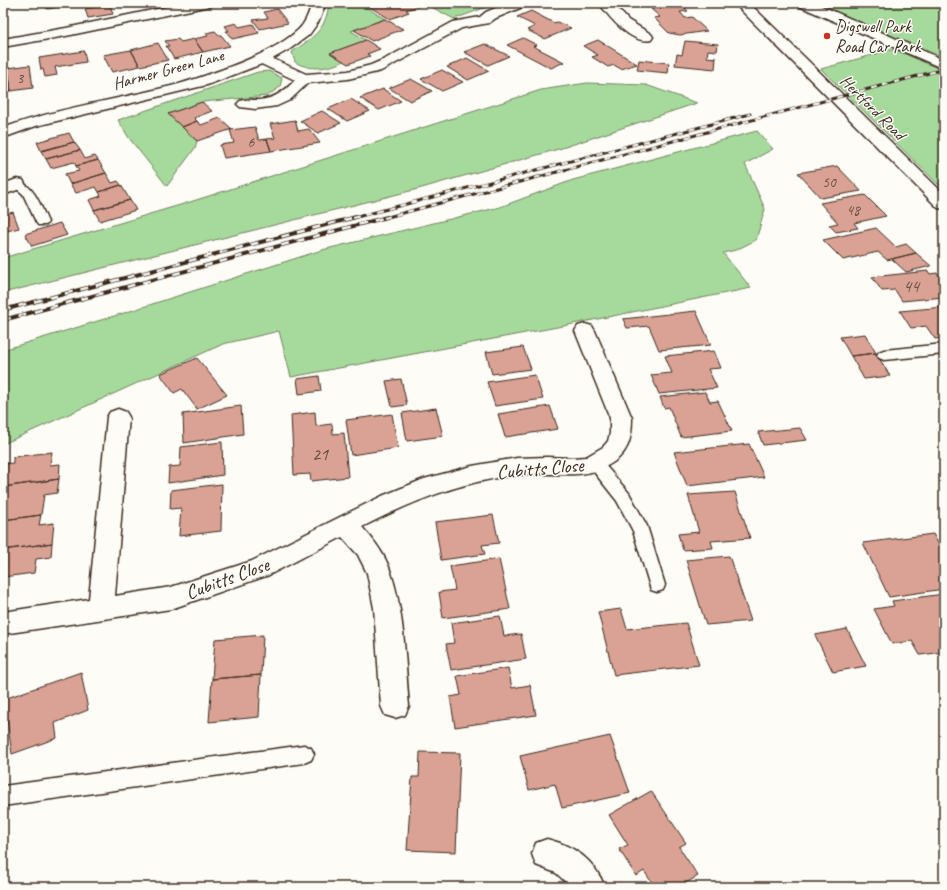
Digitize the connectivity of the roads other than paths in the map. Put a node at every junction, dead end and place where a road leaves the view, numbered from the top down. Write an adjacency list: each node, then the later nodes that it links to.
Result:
1 (205, 3): 8 (street)
2 (319, 3): 9 (street, Harmer Green Lane)
3 (520, 3): 11 (street)
4 (606, 3): 7 (street)
5 (741, 3): 15 (street, Hertford Road)
6 (804, 3): 10 (street)
7 (646, 37)
8 (3, 42)
9 (262, 59): 11 (street); 13 (street, Harmer Green Lane)
10 (944, 65)
11 (304, 79): 12 (street)
12 (245, 104)
13 (3, 133)
14 (10, 187): 16 (lane)
15 (944, 204)
16 (42, 222)
17 (585, 331): 21 (street, Cubitts Close)
18 (944, 349): 19 (lane)
19 (884, 355)
20 (118, 417): 24 (street)
21 (594, 462): 22 (street, Cubitts Close); 23 (lane)
22 (346, 526): 24 (street, Cubitts Close); 26 (street)
23 (657, 585)
24 (101, 610): 25 (street, Cubitts Close)
25 (3, 623)
26 (395, 706)
27 (304, 754): 28 (lane)
28 (3, 796)
29 (547, 854): 30 (street)
30 (590, 887)

